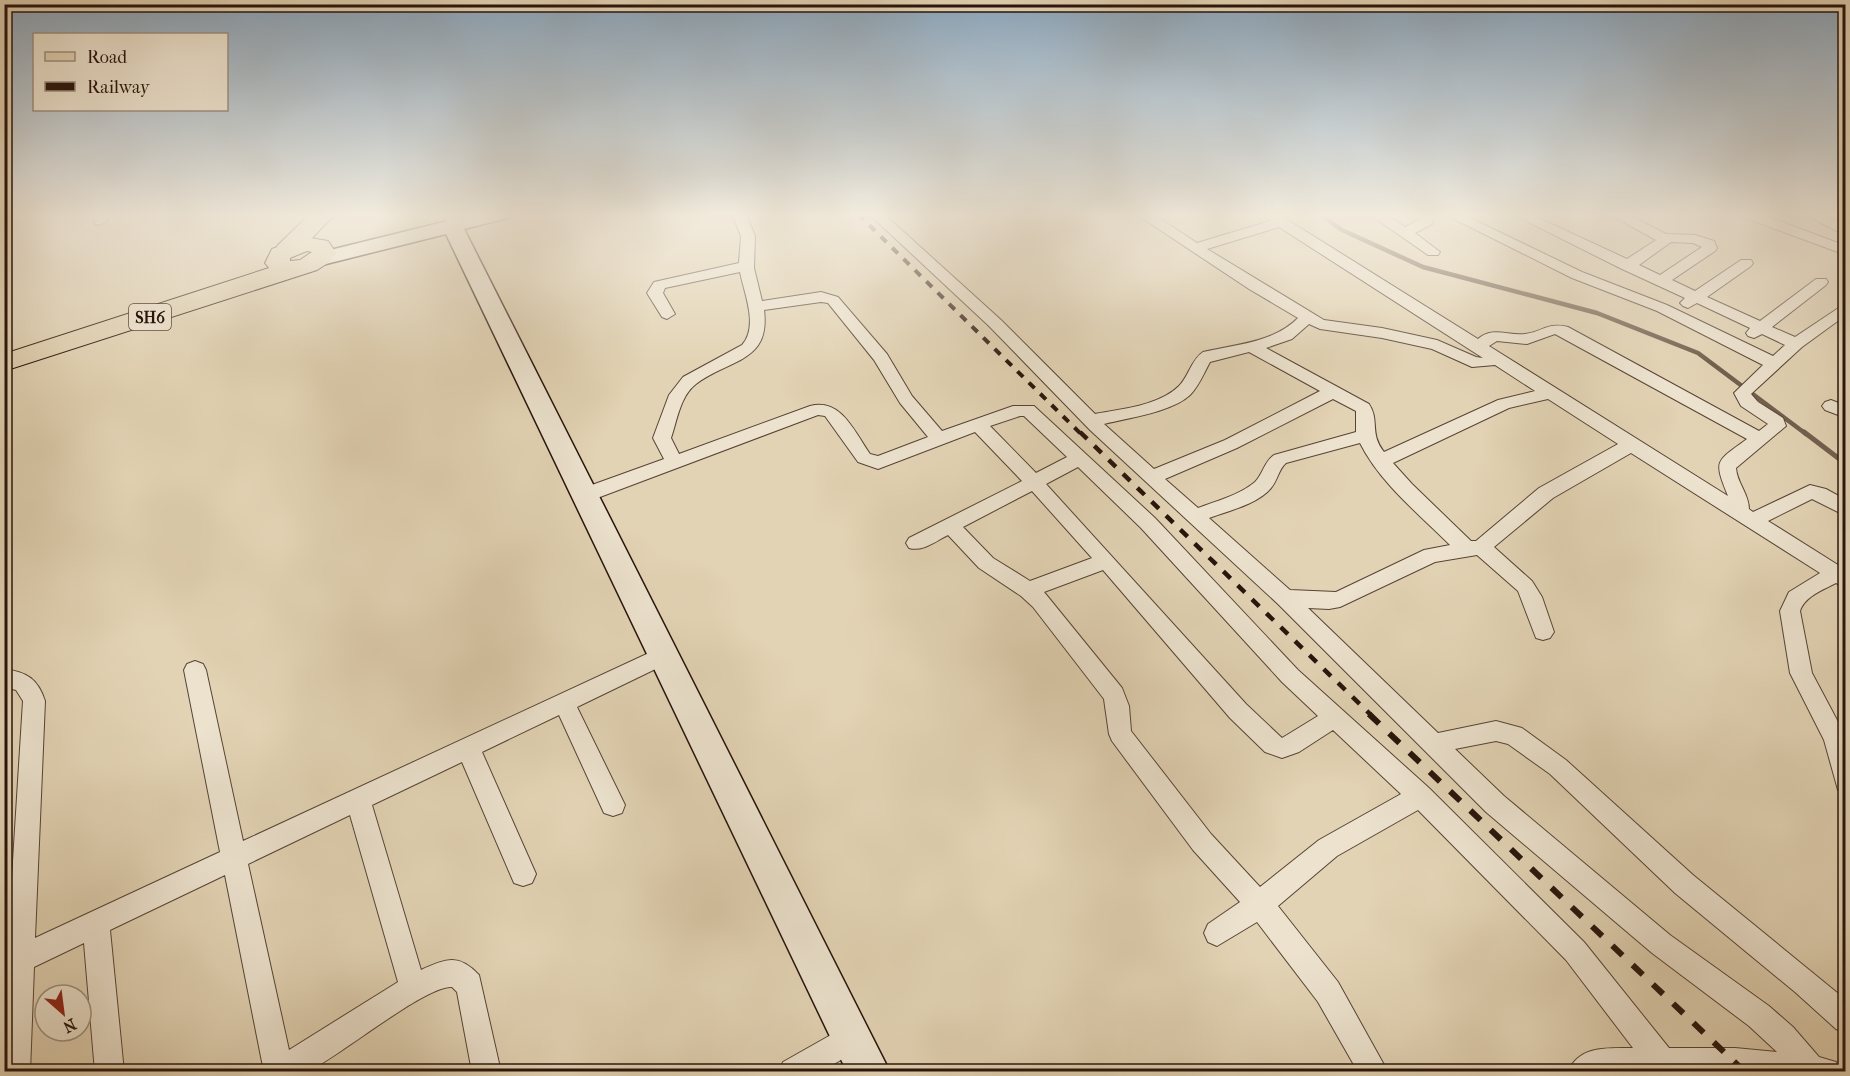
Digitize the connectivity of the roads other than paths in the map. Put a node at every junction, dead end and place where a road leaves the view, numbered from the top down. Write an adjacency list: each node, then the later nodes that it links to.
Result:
1 (274, 264): 27 (main road, SH6)
2 (276, 264): 29 (main road, SH6)
3 (479, 264): 44 (street)
4 (931, 264): 33 (street)
5 (1221, 264): 21 (street)
6 (1347, 264): 26 (street)
7 (1555, 264): 20 (street)
8 (1623, 264): 13 (street)
9 (1630, 264): 13 (street)
10 (1686, 264): 14 (street)
11 (1744, 264): 16 (street)
12 (747, 266): 17 (street); 19 (street)
13 (1627, 266): 14 (street)
14 (1661, 281): 16 (street)
15 (1821, 282): 22 (street)
16 (1697, 297): 20 (street); 22 (street)
17 (756, 307): 37 (street); 41 (street)
18 (1845, 307): 23 (street)
19 (666, 314)
20 (1674, 314): 24 (street)
21 (1307, 318): 25 (street); 28 (street)
22 (1762, 327): 23 (street); 24 (street)
23 (1796, 344): 30 (street)
24 (1736, 345): 30 (street)
25 (1251, 347): 31 (street); 33 (street)
26 (1478, 348): 28 (street); 36 (street)
27 (4, 353)
28 (1497, 360): 32 (street)
29 (4, 363)
30 (1773, 363): 36 (street)
31 (1334, 392): 35 (street); 42 (street)
32 (1550, 393): 38 (street); 40 (street)
33 (1091, 421): 42 (street)
34 (978, 424): 37 (street); 39 (street); 43 (street)
35 (1365, 436): 40 (street); 47 (street)
36 (1760, 439): 46 (street)
37 (939, 440): 41 (street)
38 (1631, 444): 46 (street); 50 (street)
39 (1081, 458): 43 (street); 60 (street)
40 (1381, 461): 50 (street)
41 (674, 462): 44 (street)
42 (1152, 477): 47 (street)
43 (1032, 482): 48 (street); 51 (street)
44 (585, 495): 56 (street)
45 (1845, 509): 46 (street)
46 (1746, 515): 52 (street)
47 (1195, 516): 54 (street)
48 (950, 525): 49 (street); 53 (street)
49 (916, 543)
50 (1474, 548): 54 (street); 55 (street)
51 (1106, 561): 53 (street); 60 (street)
52 (1841, 577): 63 (street)
53 (1028, 590): 69 (street)
54 (1285, 598): 61 (street)
55 (1543, 632)
56 (664, 655): 59 (street); 75 (street)
57 (195, 670): 67 (street)
58 (4, 678): 72 (street)
59 (564, 702): 62 (street); 66 (street)
60 (1334, 717): 64 (street)
61 (1433, 744): 74 (street); 85 (street)
62 (468, 748): 65 (street); 68 (street)
63 (1845, 782)
64 (1420, 796): 69 (street); 76 (street)
65 (358, 800): 67 (street); 73 (street)
66 (613, 805)
67 (233, 858): 70 (street); 79 (street)
68 (523, 874)
69 (1260, 904): 71 (street); 83 (street)
70 (96, 923): 72 (street); 78 (street)
71 (1217, 933)
72 (21, 958): 77 (street)
73 (412, 988): 79 (street); 80 (street)
74 (1845, 1019)
75 (852, 1037): 81 (street); 82 (street)
76 (1668, 1067): 84 (street); 85 (street)
77 (15, 1071)
78 (110, 1071)
79 (280, 1071)
80 (487, 1071)
81 (793, 1071)
82 (869, 1071)
83 (1374, 1071)
84 (1582, 1071)
85 (1818, 1071)

